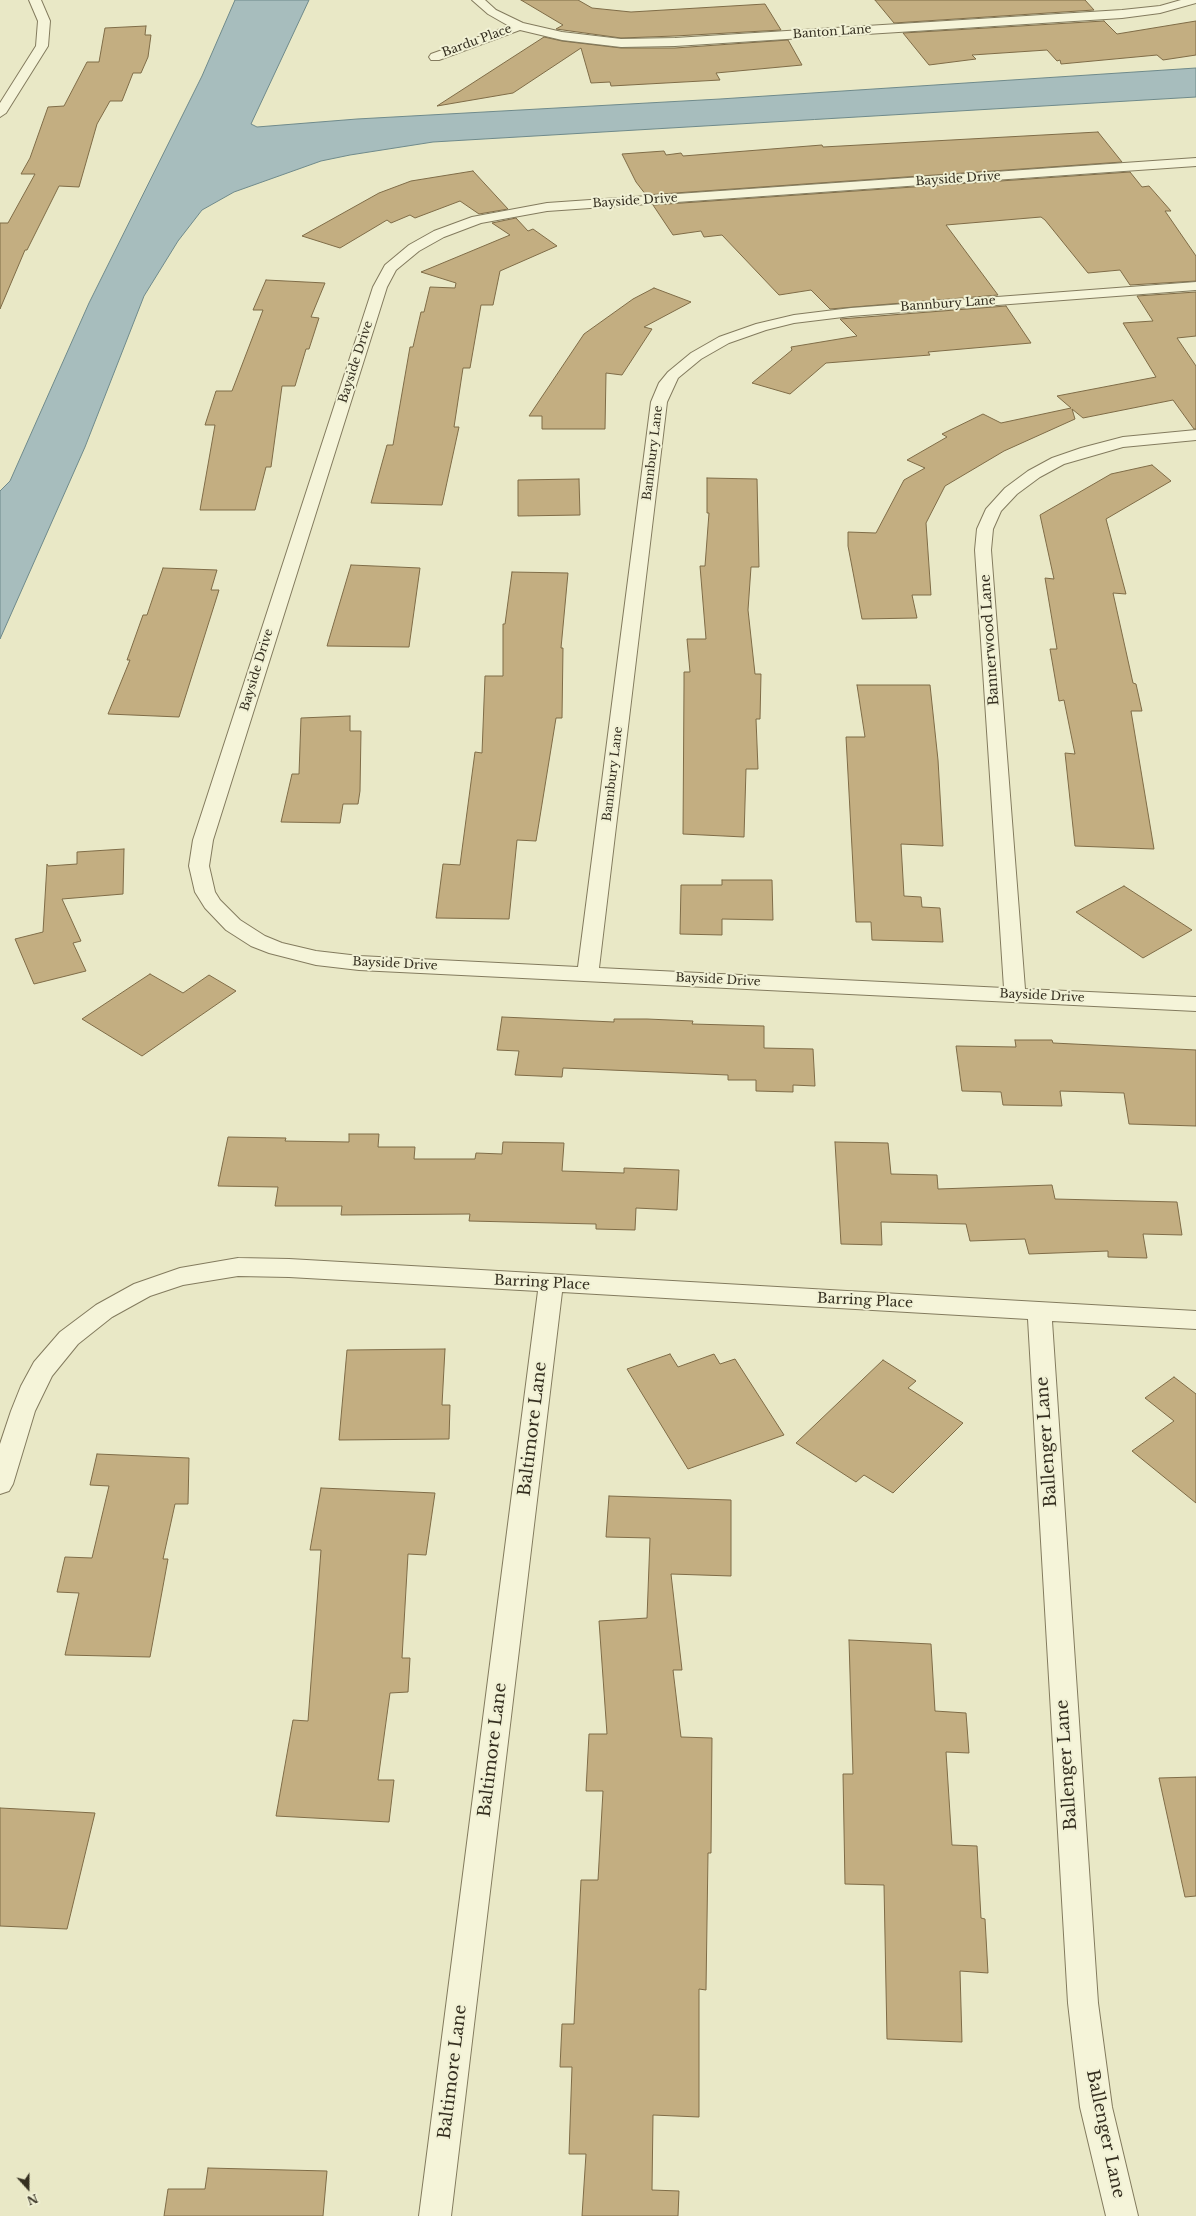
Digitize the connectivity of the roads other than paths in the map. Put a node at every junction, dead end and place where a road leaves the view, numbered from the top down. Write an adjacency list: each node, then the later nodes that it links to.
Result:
1 (35, 0): 6 (street)
2 (478, 0): 4 (street, Banton Lane)
3 (1194, 0): 4 (street, Banton Lane)
4 (518, 26): 5 (street, Bardu Place)
5 (435, 57)
6 (0, 113)
7 (1196, 162): 10 (street, Bayside Drive)
8 (1196, 286): 10 (street, Bannbury Lane)
9 (1196, 435): 11 (street, Bannerwood Lane)
10 (588, 973): 11 (street, Bayside Drive)
11 (1016, 995): 12 (street, Bayside Drive)
12 (1196, 1004)
13 (551, 1284): 14 (street, Barring Place); 16 (street, Barring Place); 17 (street, Baltimore Lane)
14 (1039, 1310): 15 (street, Barring Place); 18 (street, Ballenger Lane)
15 (1196, 1320)
16 (0, 1484)
17 (435, 2216)
18 (1122, 2216)

